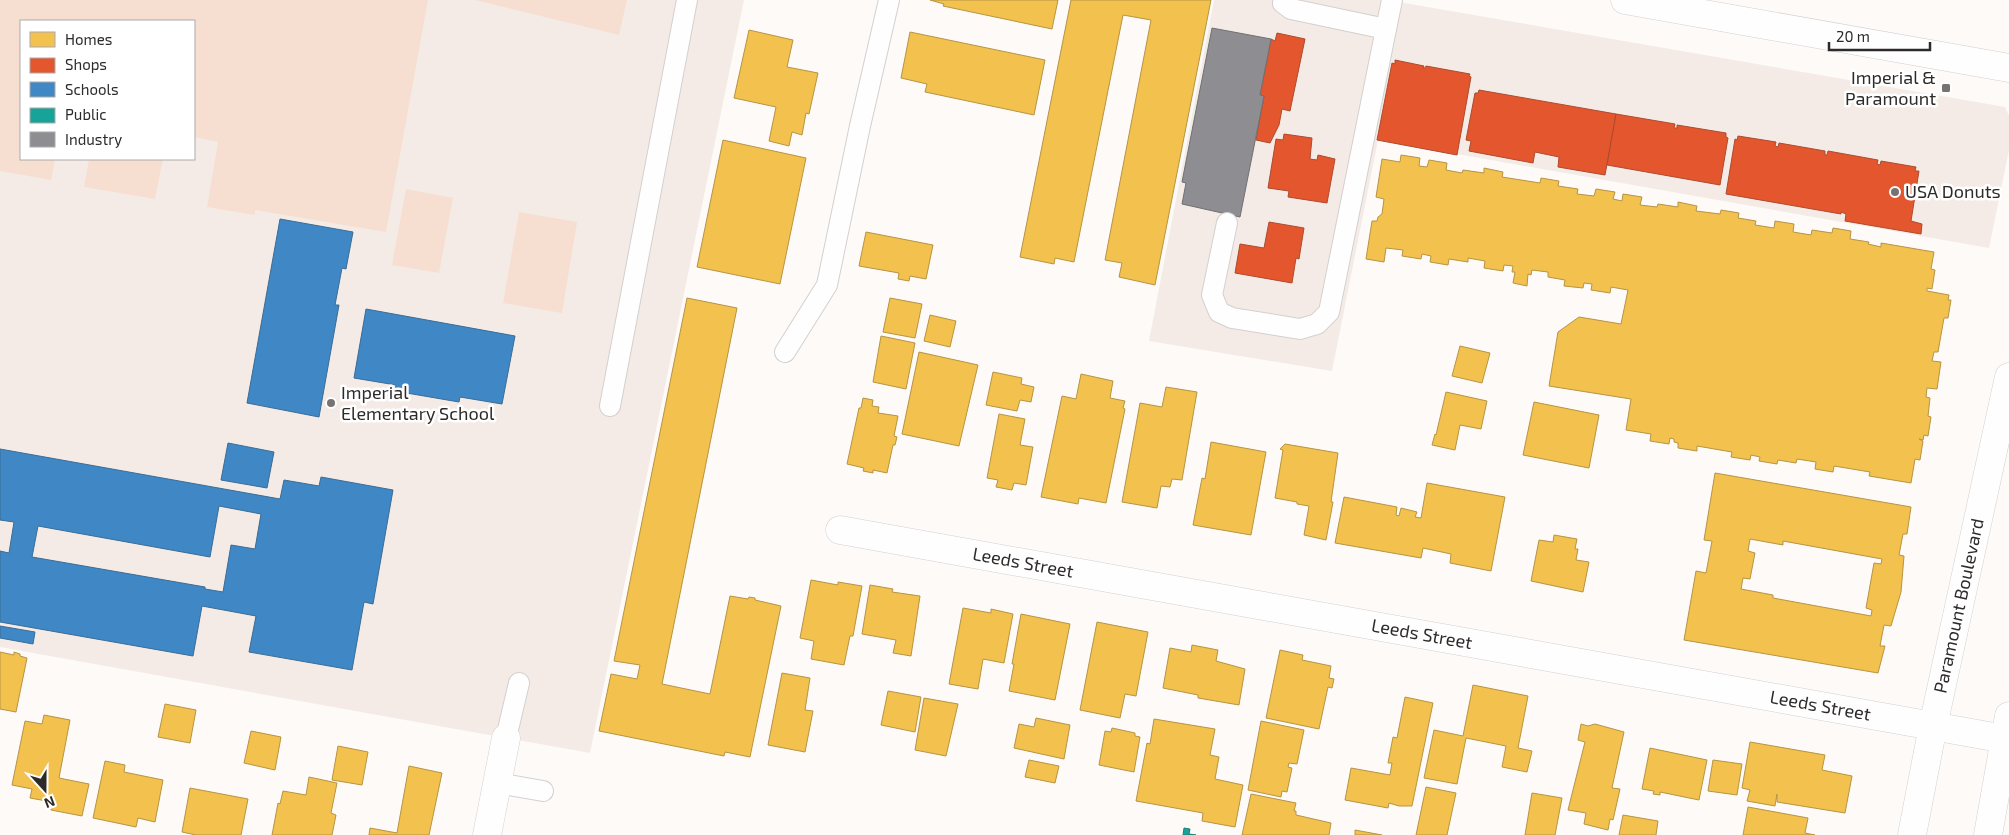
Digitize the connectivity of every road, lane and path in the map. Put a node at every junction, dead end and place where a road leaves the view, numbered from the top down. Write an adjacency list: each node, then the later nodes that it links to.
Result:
1 (687, 0): 11 (lane)
2 (889, 0): 9 (lane)
3 (1284, 0): 6 (lane)
4 (1392, 0): 6 (lane)
5 (1624, 0): 7 (street)
6 (1386, 29): 8 (lane)
7 (2009, 68)
8 (1227, 223)
9 (786, 352)
10 (2009, 377): 14 (street, Paramount Boulevard)
11 (610, 406)
12 (840, 530): 14 (street, Leeds Street)
13 (519, 683): 16 (lane)
14 (1933, 726): 15 (street, Leeds Street); 20 (street, Paramount Boulevard)
15 (2007, 728): 21 (street)
16 (506, 738): 17 (street)
17 (497, 783): 18 (lane); 19 (street)
18 (542, 791)
19 (487, 835)
20 (1912, 835)
21 (1988, 835)

